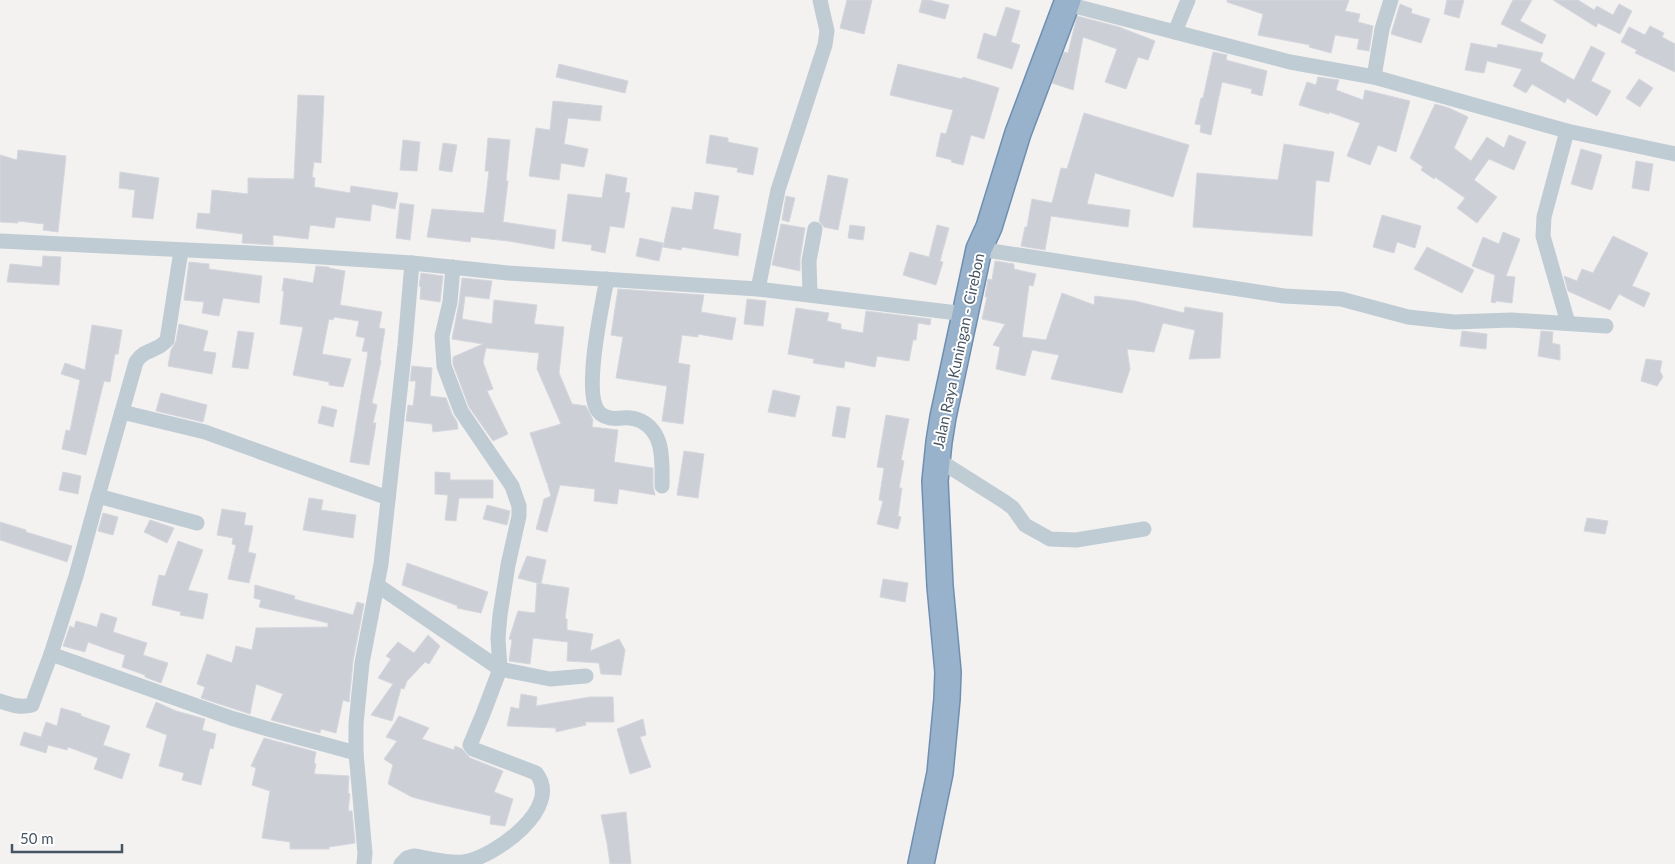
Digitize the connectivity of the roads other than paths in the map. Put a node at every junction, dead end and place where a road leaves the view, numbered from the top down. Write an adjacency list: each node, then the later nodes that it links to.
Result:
1 (820, 0): 16 (street)
2 (1188, 0): 5 (street)
3 (1391, 0): 6 (street)
4 (1067, 2): 5 (street); 11 (highway, Jalan Raya Kuningan - Cirebon)
5 (1175, 32): 6 (street)
6 (1374, 77): 7 (street)
7 (1567, 131): 8 (street); 19 (street)
8 (1675, 154)
9 (815, 229): 17 (street)
10 (0, 241): 12 (street)
11 (979, 249): 18 (highway, Jalan Raya Kuningan - Cirebon); 19 (street)
12 (181, 250): 13 (street); 21 (street)
13 (412, 263): 14 (street); 25 (street)
14 (453, 267): 15 (street); 30 (street)
15 (607, 279): 16 (street); 23 (street)
16 (758, 289): 17 (street)
17 (810, 295): 18 (street)
18 (966, 314): 22 (highway, Jalan Raya Kuningan - Cirebon)
19 (1568, 322): 20 (street)
20 (1606, 326)
21 (122, 412): 24 (street); 25 (street)
22 (937, 459): 27 (street); 36 (highway, Jalan Raya Kuningan - Cirebon)
23 (662, 486)
24 (98, 496): 26 (street); 29 (street)
25 (388, 498): 28 (street)
26 (198, 524)
27 (1144, 529)
28 (377, 585): 30 (street); 33 (street)
29 (51, 654): 32 (street); 33 (street)
30 (500, 669): 31 (street); 35 (street)
31 (586, 676)
32 (0, 701)
33 (356, 753): 34 (street)
34 (364, 864)
35 (401, 864)
36 (921, 864)

